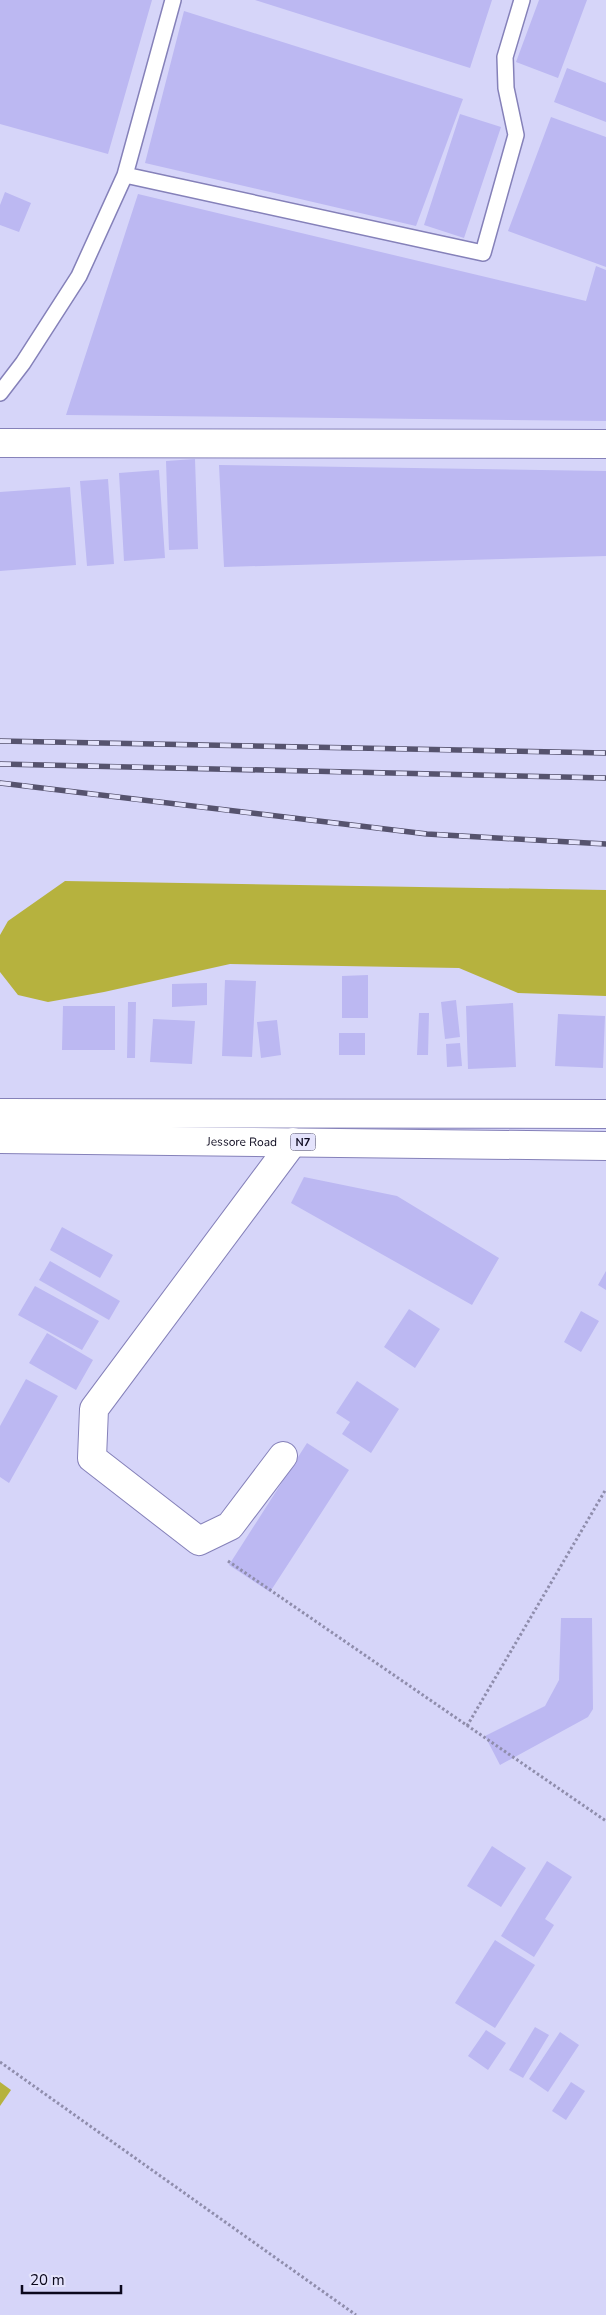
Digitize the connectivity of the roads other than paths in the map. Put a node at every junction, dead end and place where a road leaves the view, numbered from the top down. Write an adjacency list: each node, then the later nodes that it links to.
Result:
1 (173, 0): 3 (lane)
2 (522, 0): 3 (lane)
3 (126, 175): 4 (lane)
4 (0, 393)
5 (0, 443): 6 (main road)
6 (606, 444)
7 (0, 1113): 8 (main road)
8 (606, 1114)
9 (0, 1139): 10 (main road, Jessore Road / N7)
10 (293, 1142): 11 (main road, Jessore Road / N7); 12 (main road)
11 (606, 1146)
12 (283, 1456)

